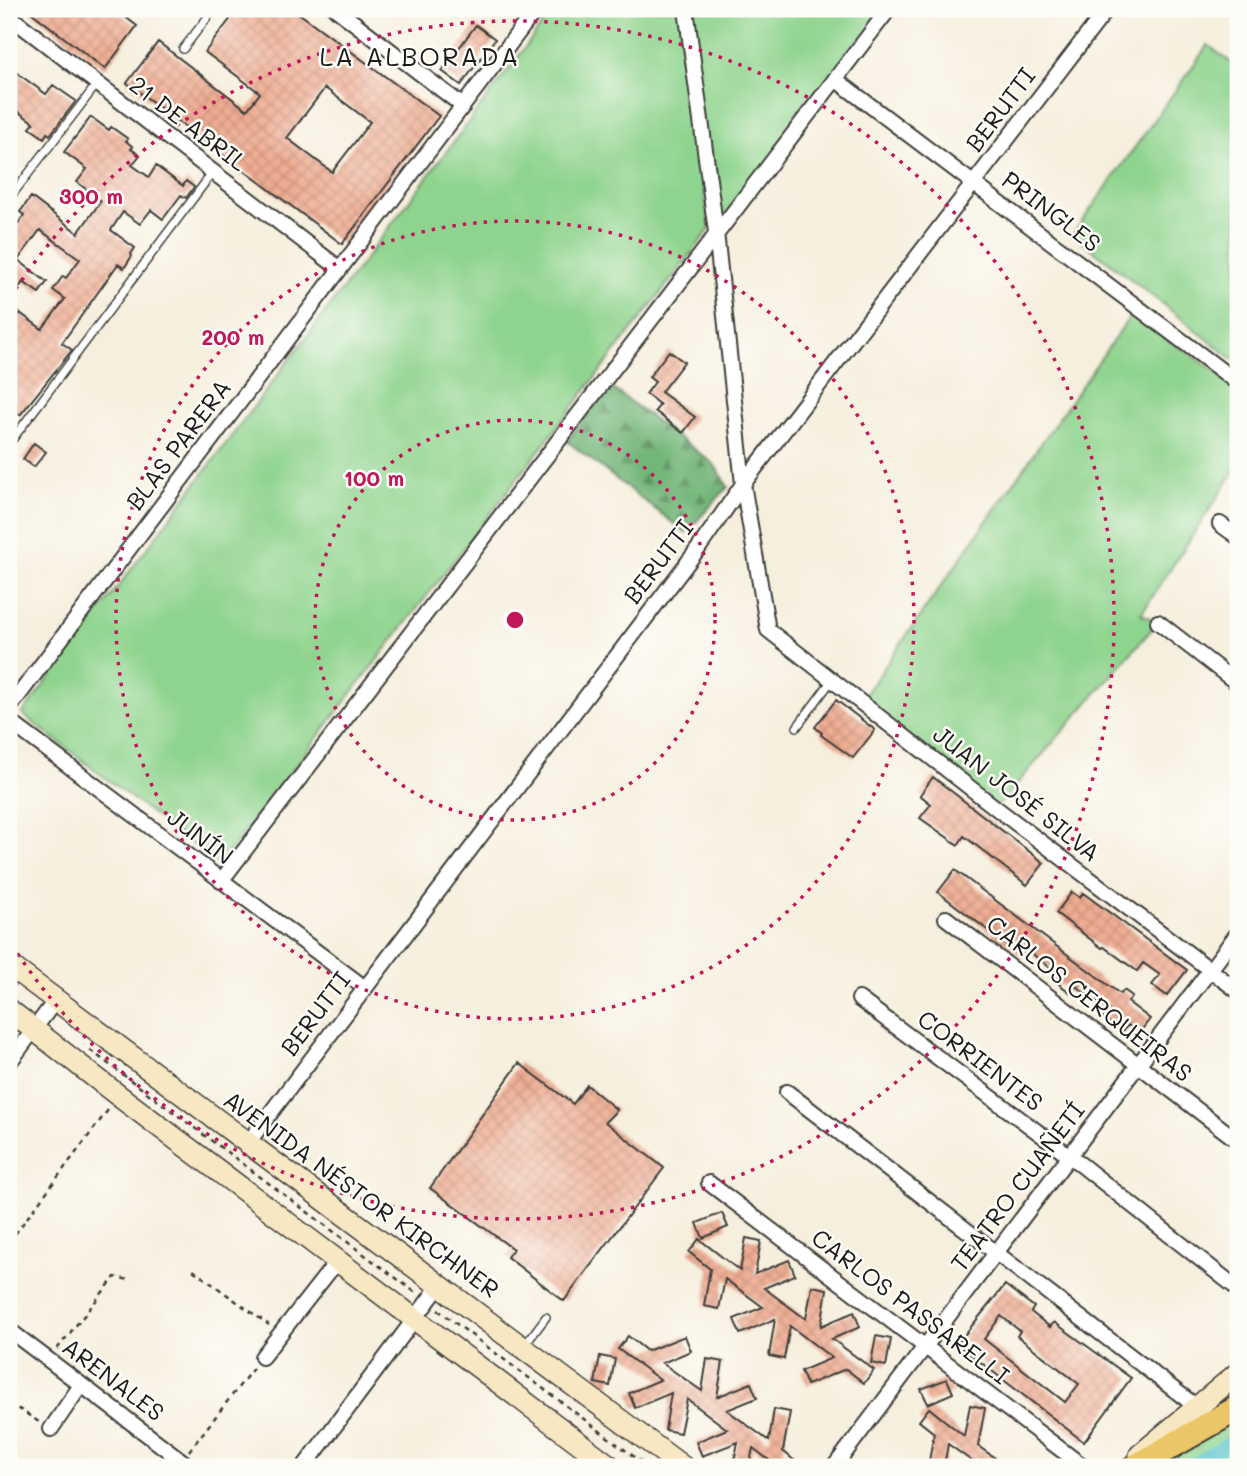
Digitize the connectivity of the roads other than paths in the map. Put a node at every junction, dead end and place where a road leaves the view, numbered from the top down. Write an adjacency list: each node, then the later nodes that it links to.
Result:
1 (214, 9): 8 (lane)
2 (335, 9): 11 (street)
3 (536, 9): 11 (street, BLAS PARERA)
4 (686, 9): 15 (street)
5 (889, 9): 9 (street)
6 (1107, 9): 13 (street, BERUTTI)
7 (9, 16): 10 (street, 21 DE ABRIL)
8 (183, 49)
9 (835, 79): 13 (street, PRINGLES); 15 (street)
10 (97, 84): 12 (street, 21 DE ABRIL); 14 (lane)
11 (463, 106): 16 (street, BLAS PARERA)
12 (213, 172): 16 (street, 21 DE ABRIL); 18 (lane)
13 (975, 182): 17 (street, PRINGLES); 19 (street, BERUTTI)
14 (9, 200)
15 (716, 232): 19 (street); 28 (street)
16 (340, 269): 25 (street, BLAS PARERA)
17 (1238, 383)
18 (9, 444)
19 (743, 484): 23 (street, JUAN JOSÉ SILVA); 33 (street, BERUTTI)
20 (1220, 524): 21 (street)
21 (1238, 537)
22 (1158, 622): 24 (street)
23 (832, 680): 27 (lane); 32 (street, JUAN JOSÉ SILVA)
24 (1238, 684)
25 (9, 708)
26 (9, 721): 28 (street, JUNÍN)
27 (797, 727)
28 (221, 881): 33 (street, JUNÍN)
29 (946, 918): 40 (street, CARLOS CERQUEIRAS)
30 (1238, 933): 32 (street, TEATRO CUAÑETÍ)
31 (9, 965): 36 (main road, AVENIDA NÉSTOR KIRCHNER)
32 (1210, 971): 34 (street, JUAN JOSÉ SILVA); 40 (street, TEATRO CUAÑETÍ)
33 (365, 988): 43 (street, BERUTTI)
34 (1238, 991)
35 (859, 999): 44 (street, CORRIENTES)
36 (55, 1001): 38 (street); 43 (main road, AVENIDA NÉSTOR KIRCHNER)
37 (13, 1003): 38 (main road, AVENIDA NÉSTOR KIRCHNER)
38 (34, 1030): 39 (street); 47 (main road, AVENIDA NÉSTOR KIRCHNER)
39 (9, 1063)
40 (1138, 1066): 42 (street, CARLOS CERQUEIRAS); 44 (street, TEATRO CUAÑETÍ)
41 (788, 1092): 46 (street)
42 (1238, 1141)
43 (247, 1144): 49 (main road, AVENIDA NÉSTOR KIRCHNER)
44 (1070, 1156): 46 (street, TEATRO CUAÑETÍ); 48 (street, CORRIENTES)
45 (709, 1183): 52 (street, CARLOS PASSARELLI)
46 (997, 1251): 52 (street, TEATRO CUAÑETÍ); 57 (street)
47 (338, 1260): 49 (main road, AVENIDA NÉSTOR KIRCHNER); 54 (street)
48 (1238, 1289)
49 (427, 1301): 53 (main road, AVENIDA NÉSTOR KIRCHNER); 61 (street); 62 (main road, AVENIDA NÉSTOR KIRCHNER)
50 (546, 1317): 53 (lane)
51 (9, 1330): 56 (street, ARENALES)
52 (926, 1346): 64 (street, TEATRO CUAÑETÍ); 65 (street, CARLOS PASSARELLI)
53 (523, 1348): 63 (main road, AVENIDA NÉSTOR KIRCHNER)
54 (262, 1357)
55 (1238, 1373): 57 (main road)
56 (81, 1385): 59 (street); 60 (street, ARENALES)
57 (1198, 1408): 66 (main road)
58 (1238, 1408): 67 (highway)
59 (51, 1429)
60 (186, 1464)
61 (304, 1467)
62 (609, 1467)
63 (682, 1467)
64 (834, 1467)
65 (1084, 1467)
66 (1125, 1467)
67 (1135, 1467)

